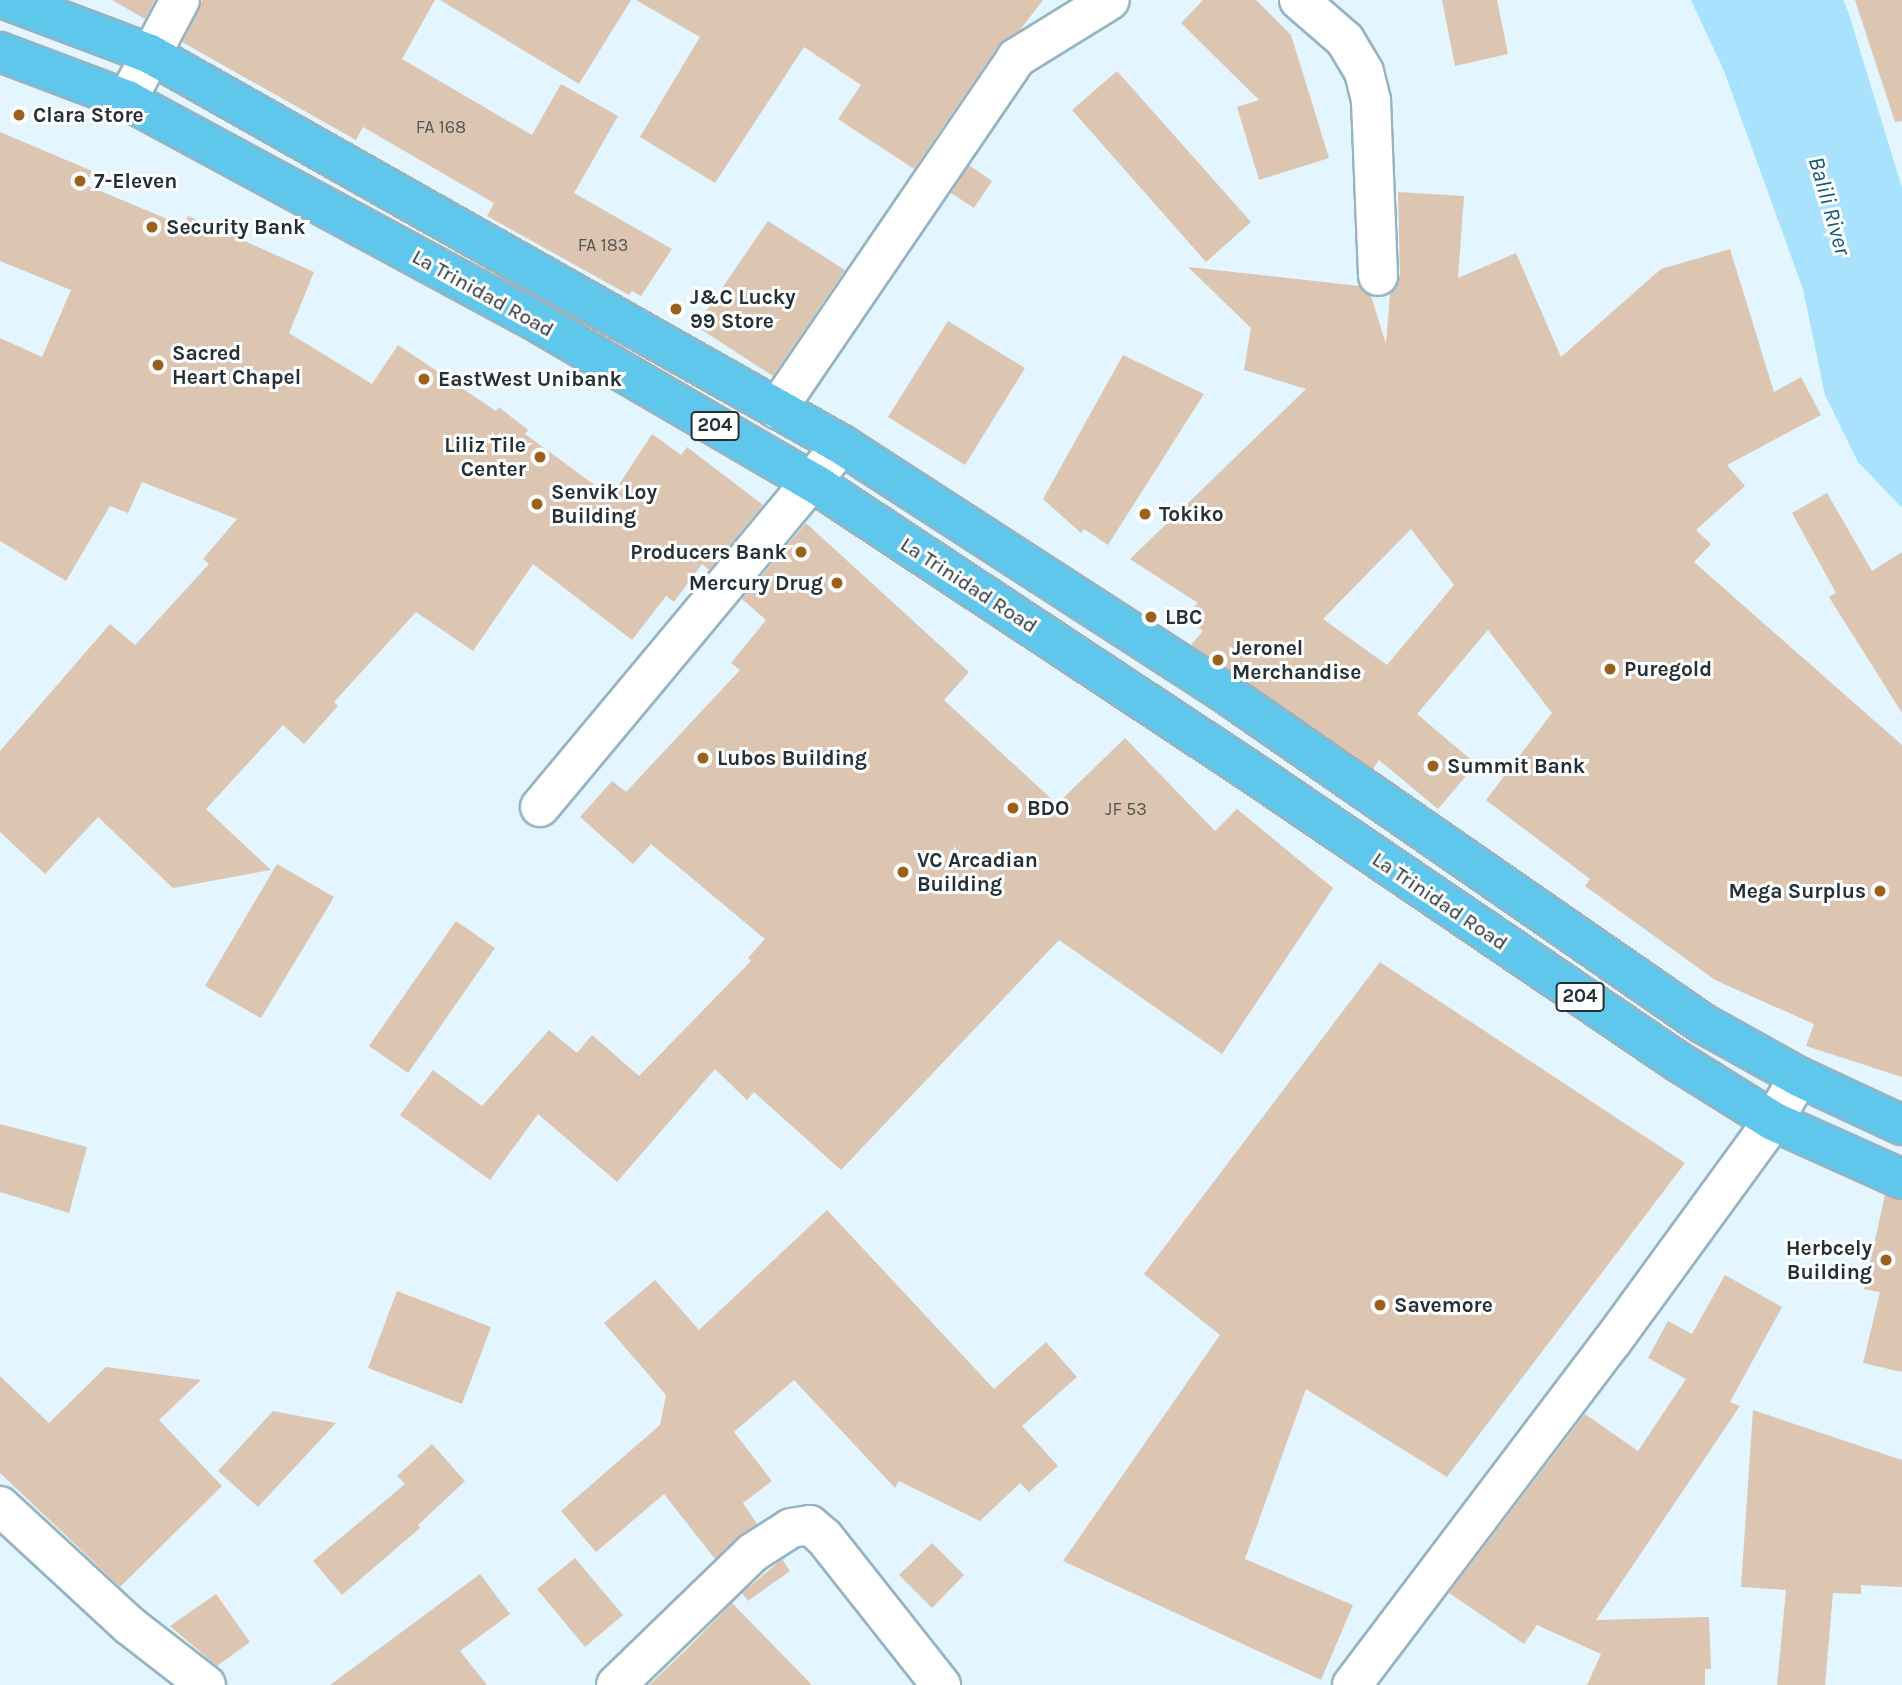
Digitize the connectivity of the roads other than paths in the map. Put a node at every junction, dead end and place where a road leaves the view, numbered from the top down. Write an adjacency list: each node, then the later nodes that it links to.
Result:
1 (7, 0): 6 (highway, La Trinidad Road / 204)
2 (180, 0): 6 (street)
3 (1110, 0): 9 (street)
4 (1299, 0): 8 (street)
5 (0, 52): 7 (highway, La Trinidad Road / 204)
6 (149, 54): 7 (street); 9 (highway, La Trinidad Road / 204)
7 (127, 100): 11 (highway, La Trinidad Road / 204)
8 (1378, 276)
9 (778, 409): 10 (highway, La Trinidad Road / 204)
10 (842, 444): 11 (street); 12 (highway, La Trinidad Road / 204)
11 (814, 483): 13 (highway, La Trinidad Road / 204); 14 (street)
12 (960, 521): 13 (highway); 15 (highway, La Trinidad Road / 204)
13 (930, 559): 16 (highway, La Trinidad Road / 204)
14 (540, 807)
15 (1799, 1077): 16 (street); 17 (highway, La Trinidad Road / 204)
16 (1773, 1121): 18 (highway, La Trinidad Road / 204); 23 (street)
17 (1902, 1125)
18 (1902, 1179)
19 (0, 1506): 20 (street)
20 (206, 1685)
21 (616, 1685): 22 (street)
22 (942, 1685)
23 (1352, 1685)

